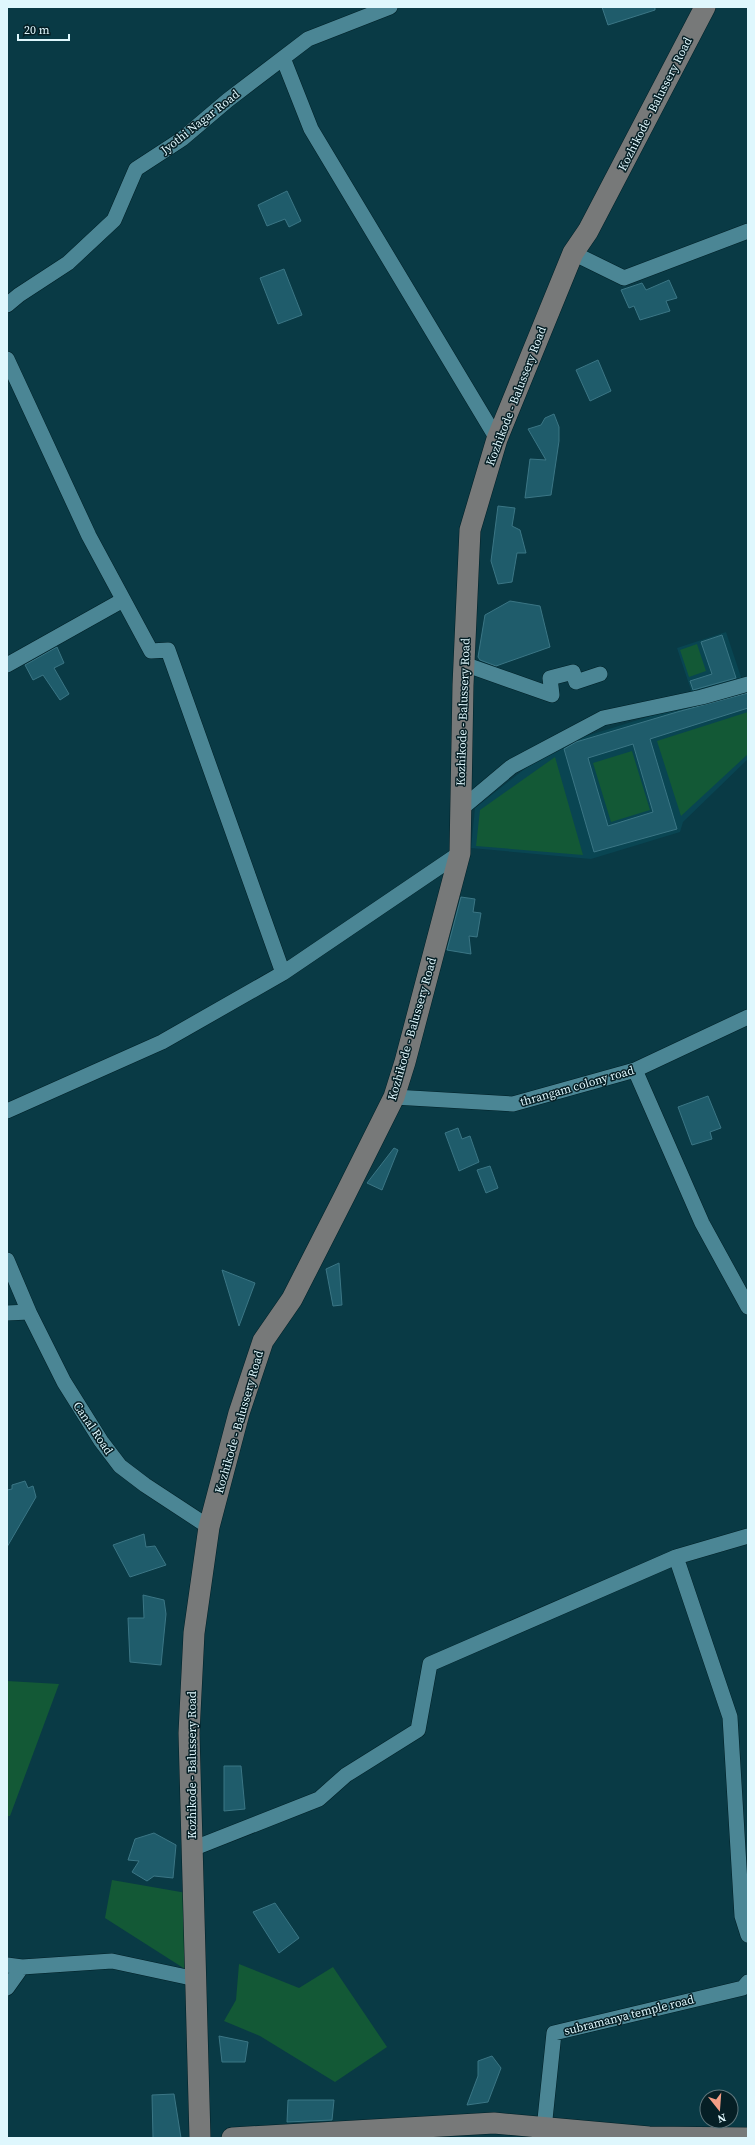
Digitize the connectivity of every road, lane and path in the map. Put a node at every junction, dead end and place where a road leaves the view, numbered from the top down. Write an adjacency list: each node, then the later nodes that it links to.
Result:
1 (390, 7): 3 (street, Jyothi Nagar Road)
2 (705, 7): 5 (main road, Kozhikode - Balussery Road)
3 (283, 58): 6 (street, Jyothi Nagar Road); 8 (street)
4 (748, 231): 5 (street)
5 (573, 253): 8 (main road, Kozhikode - Balussery Road)
6 (7, 305)
7 (7, 359): 9 (street)
8 (497, 439): 11 (main road, Kozhikode - Balussery Road)
9 (123, 600): 10 (street); 16 (street)
10 (7, 664)
11 (464, 664): 12 (street); 14 (main road, Kozhikode - Balussery Road)
12 (600, 674)
13 (748, 684): 14 (street)
14 (461, 809): 15 (main road, Kozhikode - Balussery Road)
15 (460, 853): 16 (street); 19 (main road, Kozhikode - Balussery Road)
16 (283, 973): 20 (street)
17 (748, 1017): 18 (street, thrangam colony road)
18 (635, 1070): 19 (street, thrangam colony road); 22 (street)
19 (394, 1097): 25 (main road, Kozhikode - Balussery Road)
20 (7, 1111)
21 (7, 1260): 23 (street, Canal Road)
22 (748, 1307)
23 (29, 1312): 24 (street); 25 (street, Canal Road)
24 (7, 1313)
25 (209, 1527): 28 (main road, Kozhikode - Balussery Road)
26 (748, 1536): 27 (street)
27 (676, 1557): 28 (street); 29 (street)
28 (192, 1849): 31 (main road, Kozhikode - Balussery Road)
29 (748, 1935)
30 (14, 1966): 31 (street); 33 (street)
31 (196, 1979): 35 (main road, Kozhikode - Balussery Road)
32 (748, 1982): 34 (street, subramanya temple road)
33 (7, 1988)
34 (544, 2129): 36 (main road); 37 (main road)
35 (200, 2138)
36 (232, 2138)
37 (748, 2138)

